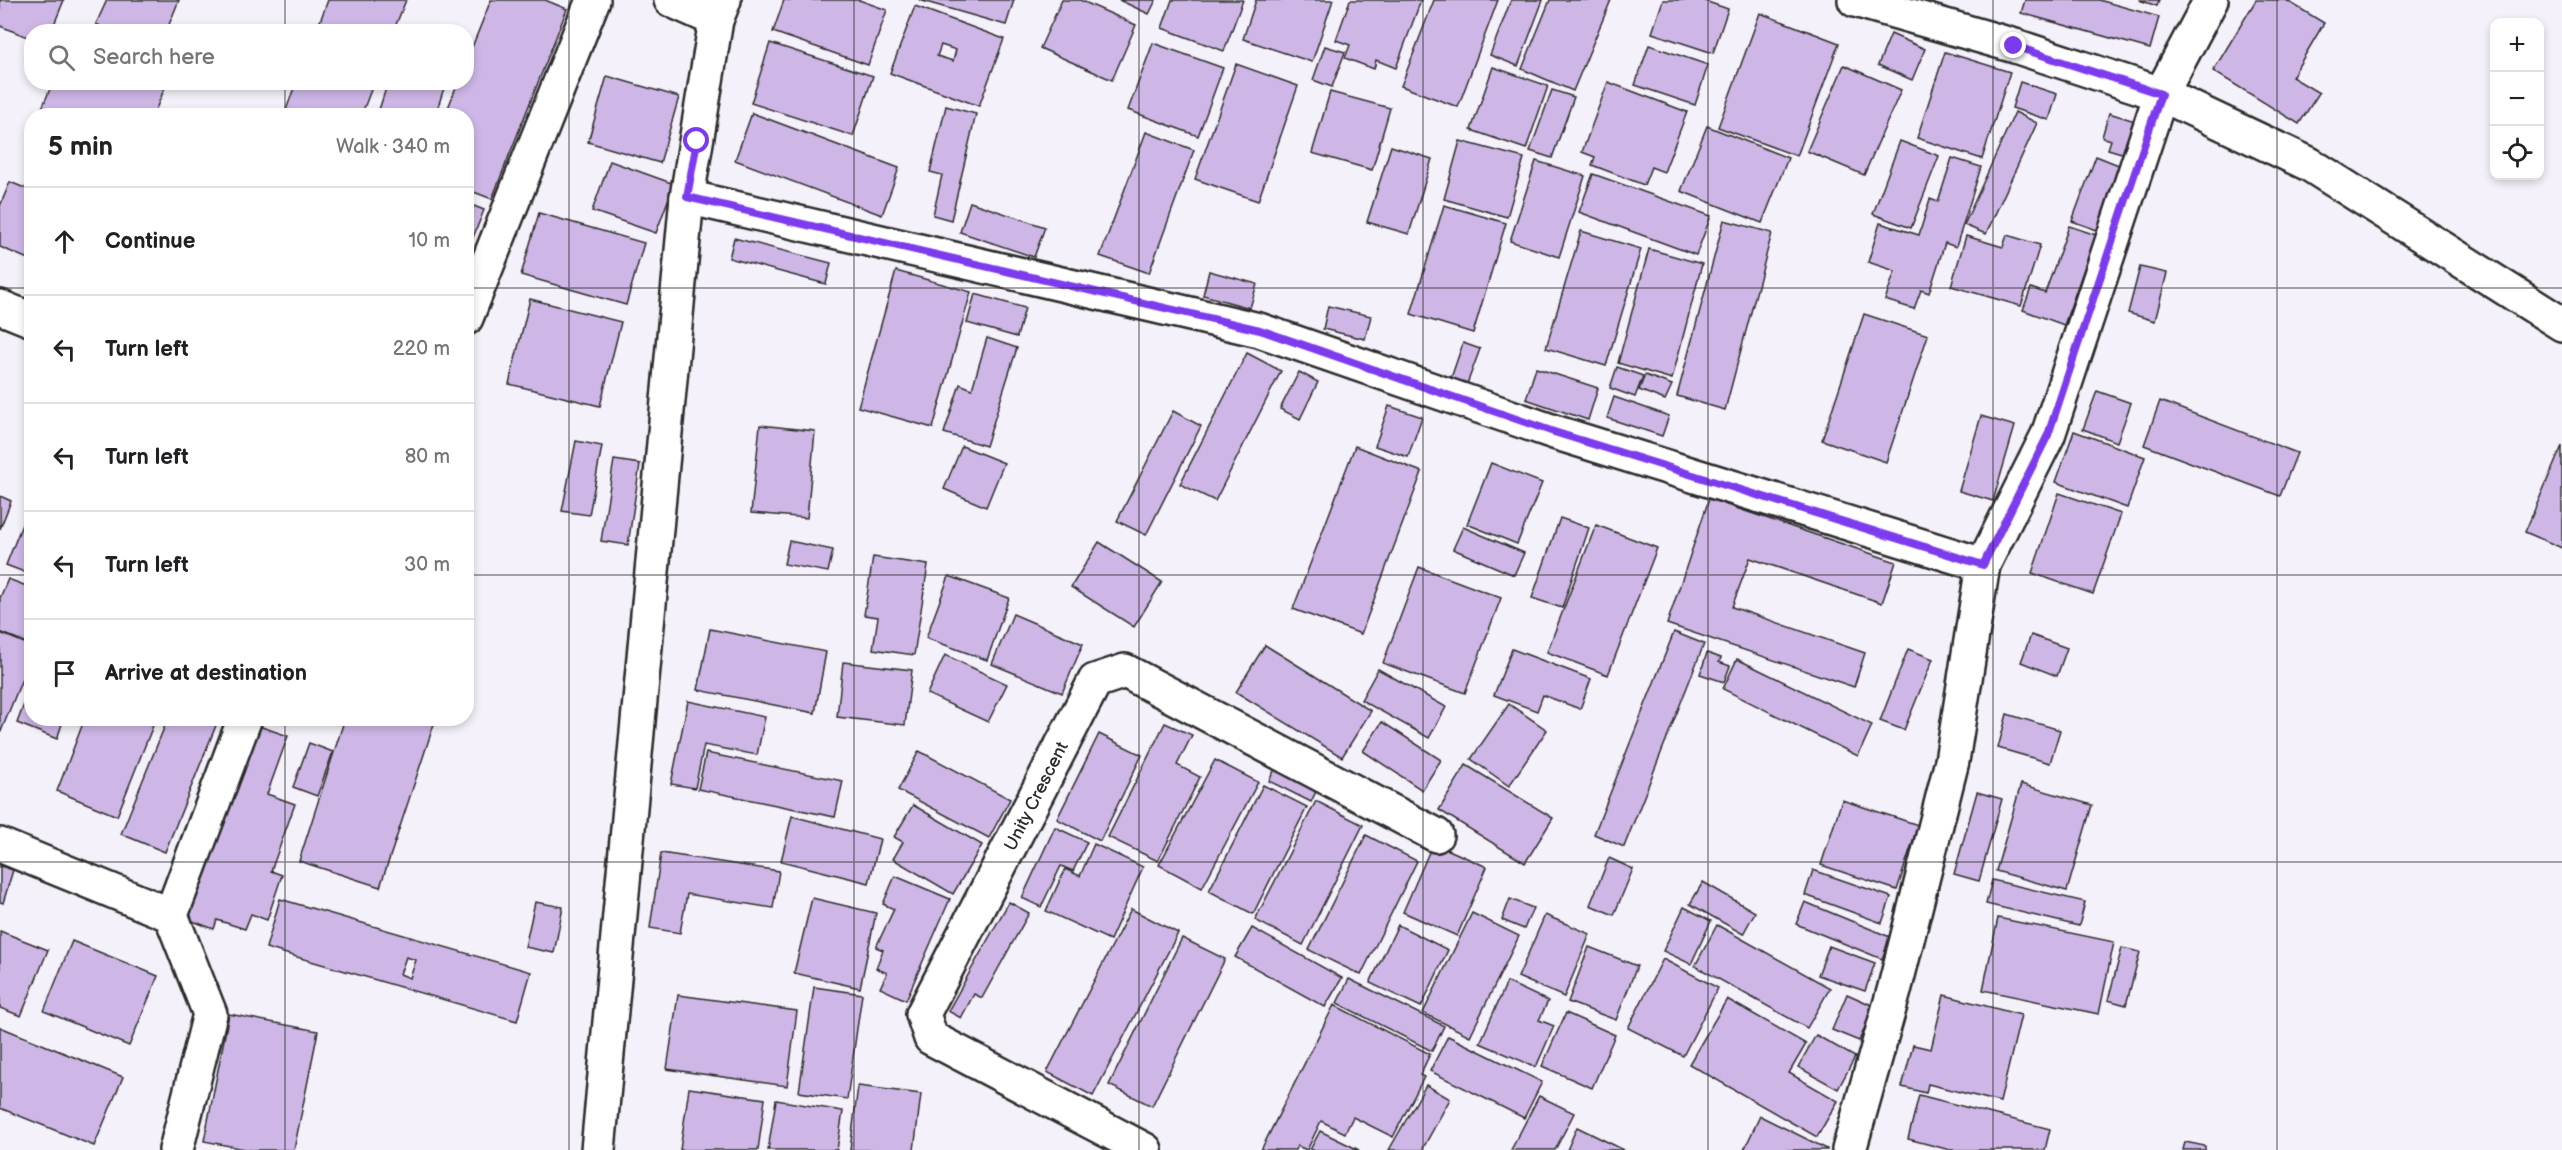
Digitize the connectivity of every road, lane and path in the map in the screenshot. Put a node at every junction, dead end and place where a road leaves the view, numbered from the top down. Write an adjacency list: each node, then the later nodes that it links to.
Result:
1 (593, 0): 8 (street)
2 (671, 0): 5 (street)
3 (1855, 0): 6 (street)
4 (2211, 0): 6 (street)
5 (720, 10): 7 (street)
6 (2161, 94): 11 (street); 12 (street)
7 (687, 197): 12 (street); 18 (street)
8 (474, 298)
9 (0, 307): 10 (street)
10 (24, 317)
11 (2562, 324)
12 (1983, 565): 20 (street)
13 (242, 726): 16 (street)
14 (1436, 836): 19 (street, Unity Crescent)
15 (0, 845): 16 (street)
16 (171, 915): 17 (street)
17 (176, 1150)
18 (598, 1150)
19 (1145, 1150)
20 (1849, 1150)

